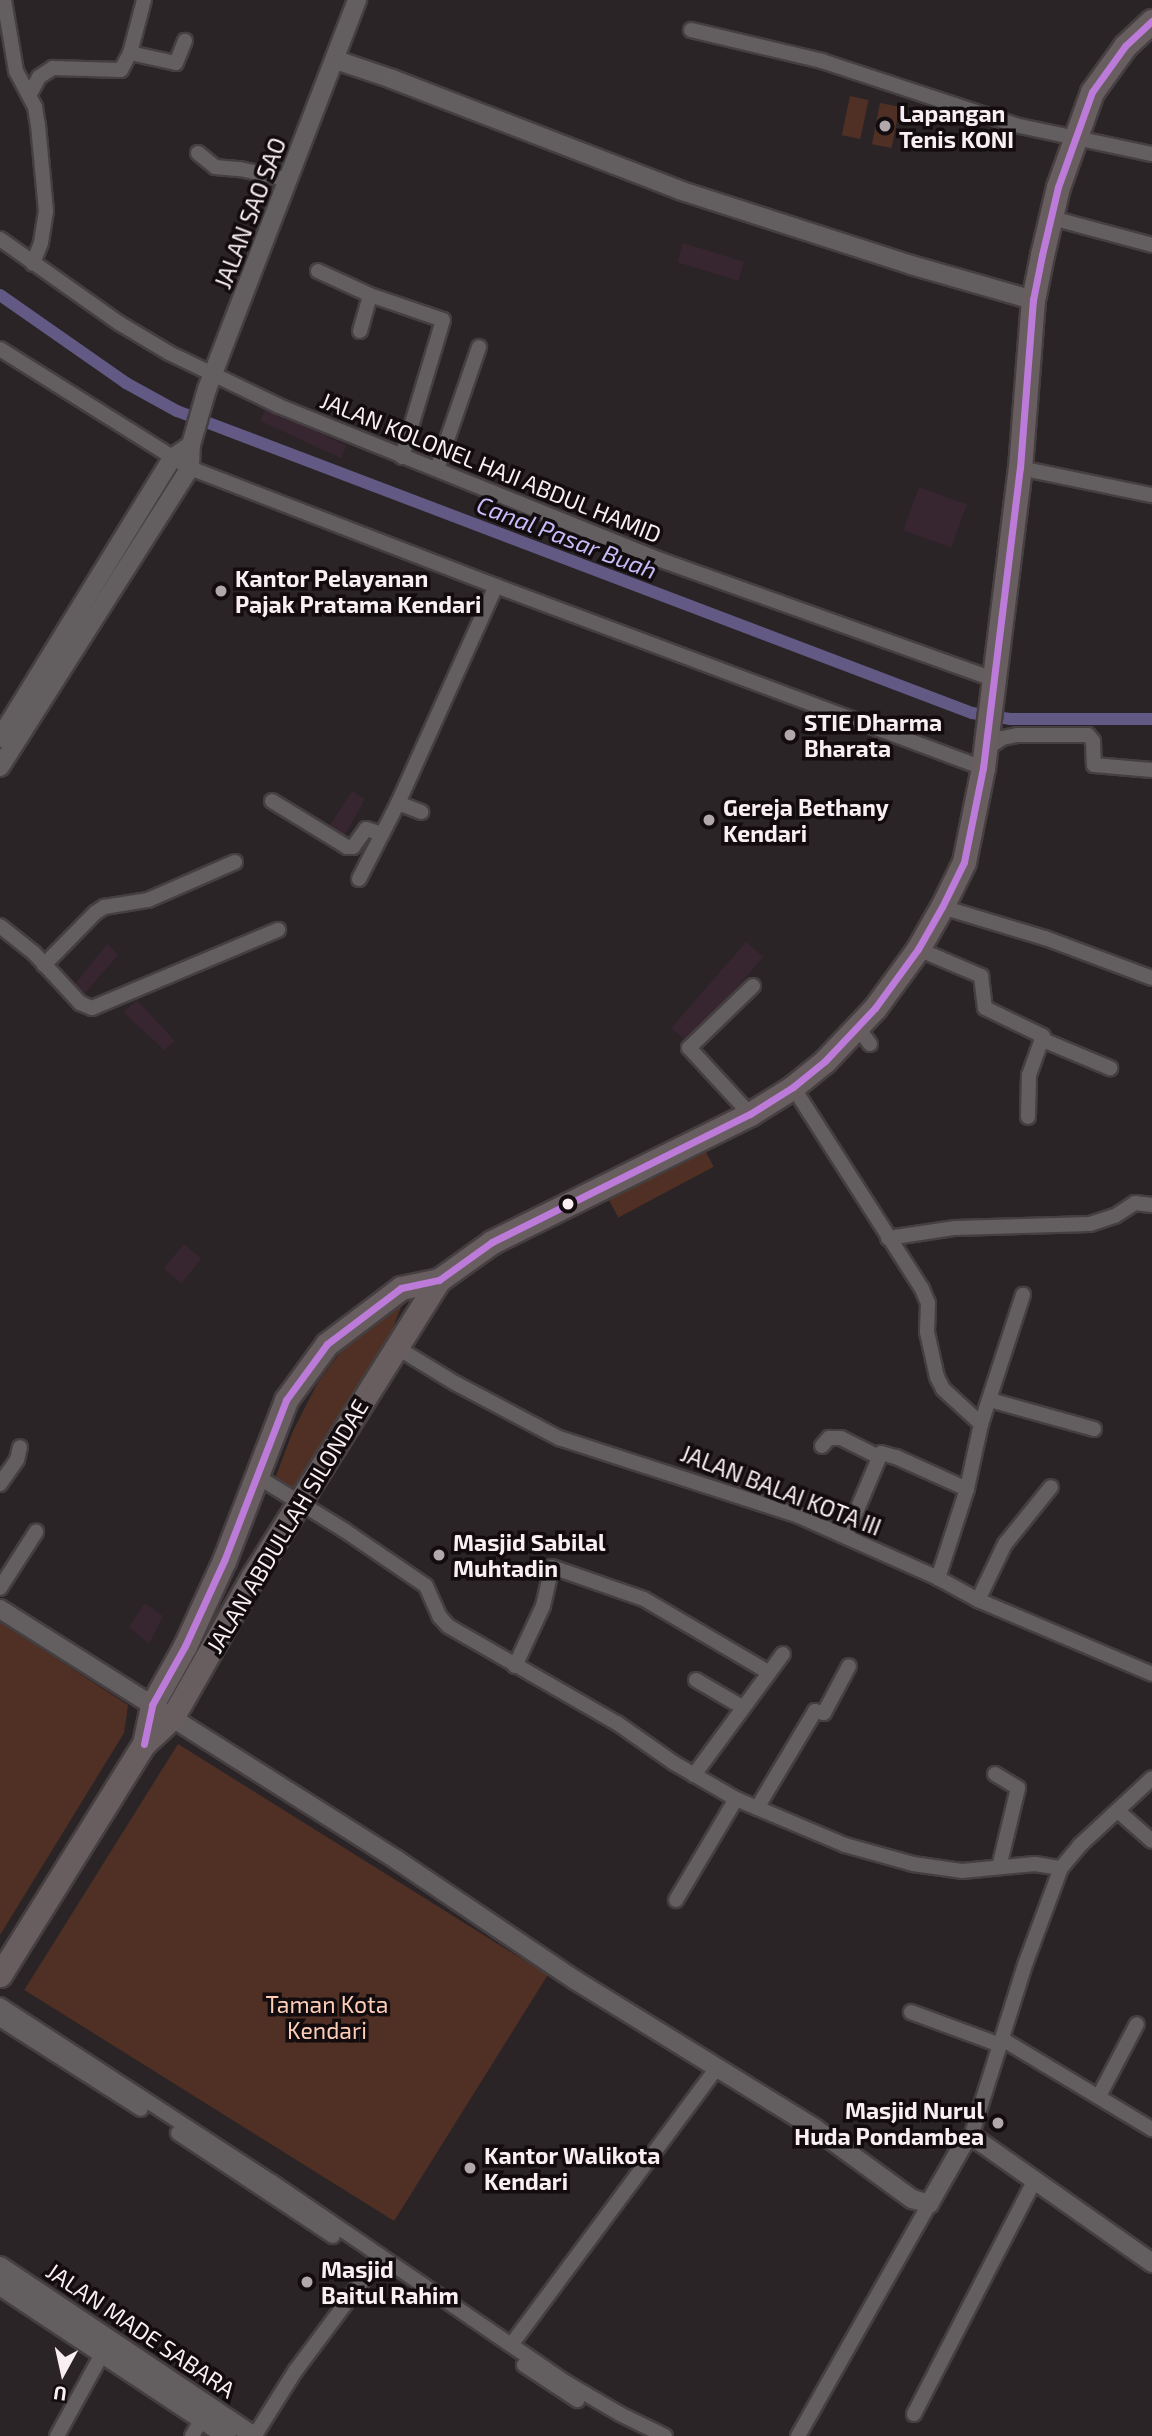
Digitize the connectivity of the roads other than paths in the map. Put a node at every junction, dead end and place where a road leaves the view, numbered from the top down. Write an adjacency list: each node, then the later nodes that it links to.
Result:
1 (4, 0): 9 (street)
2 (144, 0): 7 (street)
3 (357, 0): 8 (street, JALAN SAO SAO)
4 (1152, 21): 10 (highway)
5 (691, 30): 10 (street)
6 (185, 41): 7 (street)
7 (130, 53): 9 (street)
8 (336, 60): 13 (street, JALAN SAO SAO); 20 (street)
9 (30, 94): 17 (street)
10 (1073, 139): 12 (street); 14 (highway)
11 (198, 153): 13 (street)
12 (1152, 155)
13 (289, 180): 24 (street, JALAN SAO SAO)
14 (1052, 218): 16 (street); 20 (highway)
15 (0, 240): 17 (street, JALAN KOLONEL HAJI ABDUL HAMID)
16 (1152, 244)
17 (33, 263): 24 (street, JALAN KOLONEL HAJI ABDUL HAMID)
18 (318, 271): 19 (street)
19 (370, 295): 21 (street); 26 (street)
20 (1033, 300): 29 (highway)
21 (360, 331)
22 (479, 347): 30 (street)
23 (0, 349): 27 (street)
24 (210, 383): 25 (street, JALAN SAO SAO); 26 (street, JALAN KOLONEL HAJI ABDUL HAMID)
25 (191, 444): 27 (street); 28 (street, JALAN SAO SAO)
26 (402, 457): 30 (street, JALAN KOLONEL HAJI ABDUL HAMID)
27 (172, 458): 28 (street); 34 (street)
28 (190, 468): 32 (street); 36 (street)
29 (1020, 468): 31 (street); 33 (highway)
30 (437, 469): 33 (street, JALAN KOLONEL HAJI ABDUL HAMID)
31 (1152, 495)
32 (496, 586): 35 (street); 39 (street)
33 (992, 687): 35 (highway)
34 (0, 738)
35 (985, 751): 37 (street); 44 (highway)
36 (0, 767)
37 (1152, 770)
38 (272, 801): 41 (street)
39 (398, 803): 40 (street); 41 (street)
40 (421, 812)
41 (382, 834): 43 (street)
42 (235, 862): 48 (street)
43 (359, 879)
44 (942, 907): 47 (highway); 49 (street)
45 (0, 926): 48 (street)
46 (278, 930): 48 (street)
47 (918, 949): 51 (street); 53 (highway)
48 (44, 965)
49 (1152, 978)
50 (753, 986): 54 (street)
51 (1044, 1040): 52 (street); 55 (street)
52 (1110, 1068)
53 (793, 1087): 54 (highway); 57 (street)
54 (750, 1114): 58 (highway)
55 (1028, 1117)
56 (1152, 1205): 57 (street)
57 (888, 1238): 64 (street)
58 (439, 1280): 59 (highway); 61 (highway, JALAN ABDULLAH SILONDAE)
59 (401, 1288): 61 (highway); 69 (highway)
60 (1023, 1295): 63 (street)
61 (421, 1312): 62 (highway, JALAN ABDULLAH SILONDAE)
62 (396, 1347): 73 (highway, JALAN ABDULLAH SILONDAE); 75 (street, JALAN BALAI KOTA III)
63 (990, 1400): 64 (street); 65 (street)
64 (981, 1424): 72 (street)
65 (1094, 1429)
66 (20, 1447): 70 (street)
67 (822, 1447): 68 (street)
68 (877, 1456): 72 (street); 75 (street)
69 (258, 1477): 73 (street); 86 (highway)
70 (0, 1484)
71 (1051, 1487): 78 (street)
72 (967, 1489): 76 (street)
73 (298, 1504): 81 (street); 88 (highway, JALAN ABDULLAH SILONDAE)
74 (36, 1532): 77 (street)
75 (846, 1536): 76 (street, JALAN BALAI KOTA III)
76 (937, 1578): 78 (street, JALAN BALAI KOTA III)
77 (0, 1588)
78 (978, 1600): 84 (street, JALAN BALAI KOTA III)
79 (0, 1609): 86 (street)
80 (783, 1654): 83 (street)
81 (515, 1666): 83 (street); 91 (street)
82 (849, 1667): 94 (street)
83 (768, 1672): 87 (street)
84 (1152, 1674)
85 (696, 1680): 87 (street)
86 (152, 1705): 88 (street); 89 (highway)
87 (742, 1707): 91 (street)
88 (172, 1718): 89 (highway, JALAN ABDULLAH SILONDAE); 106 (street)
89 (144, 1744): 100 (highway, JALAN ABDULLAH SILONDAE)
90 (995, 1774): 97 (street)
91 (694, 1775): 93 (street)
92 (1152, 1778): 95 (street)
93 (736, 1799): 94 (street); 99 (street)
94 (757, 1808): 97 (street)
95 (1118, 1811): 96 (street); 98 (street)
96 (1152, 1841)
97 (999, 1867): 98 (street)
98 (1061, 1868): 105 (street)
99 (676, 1900)
100 (0, 1975)
101 (0, 2005): 112 (street)
102 (911, 2012): 105 (street)
103 (0, 2019): 112 (street)
104 (1137, 2024): 107 (street)
105 (1001, 2042): 107 (street); 109 (street)
106 (716, 2069): 111 (street); 116 (street)
107 (1099, 2096): 108 (street)
108 (1152, 2129)
109 (971, 2137): 110 (street); 111 (street)
110 (1035, 2180): 113 (street); 118 (street)
111 (929, 2204): 126 (street)
112 (378, 2260): 116 (street); 123 (street); 124 (street)
113 (1152, 2263)
114 (0, 2266): 123 (street, JALAN MADE SABARA)
115 (0, 2286): 117 (street, JALAN MADE SABARA)
116 (511, 2344): 125 (street)
117 (102, 2354): 119 (street, JALAN MADE SABARA); 120 (street)
118 (914, 2414)
119 (202, 2419): 121 (street); 122 (street, JALAN MADE SABARA)
120 (57, 2436)
121 (192, 2436)
122 (227, 2436)
123 (255, 2436)
124 (643, 2436)
125 (665, 2436)
126 (799, 2436)

